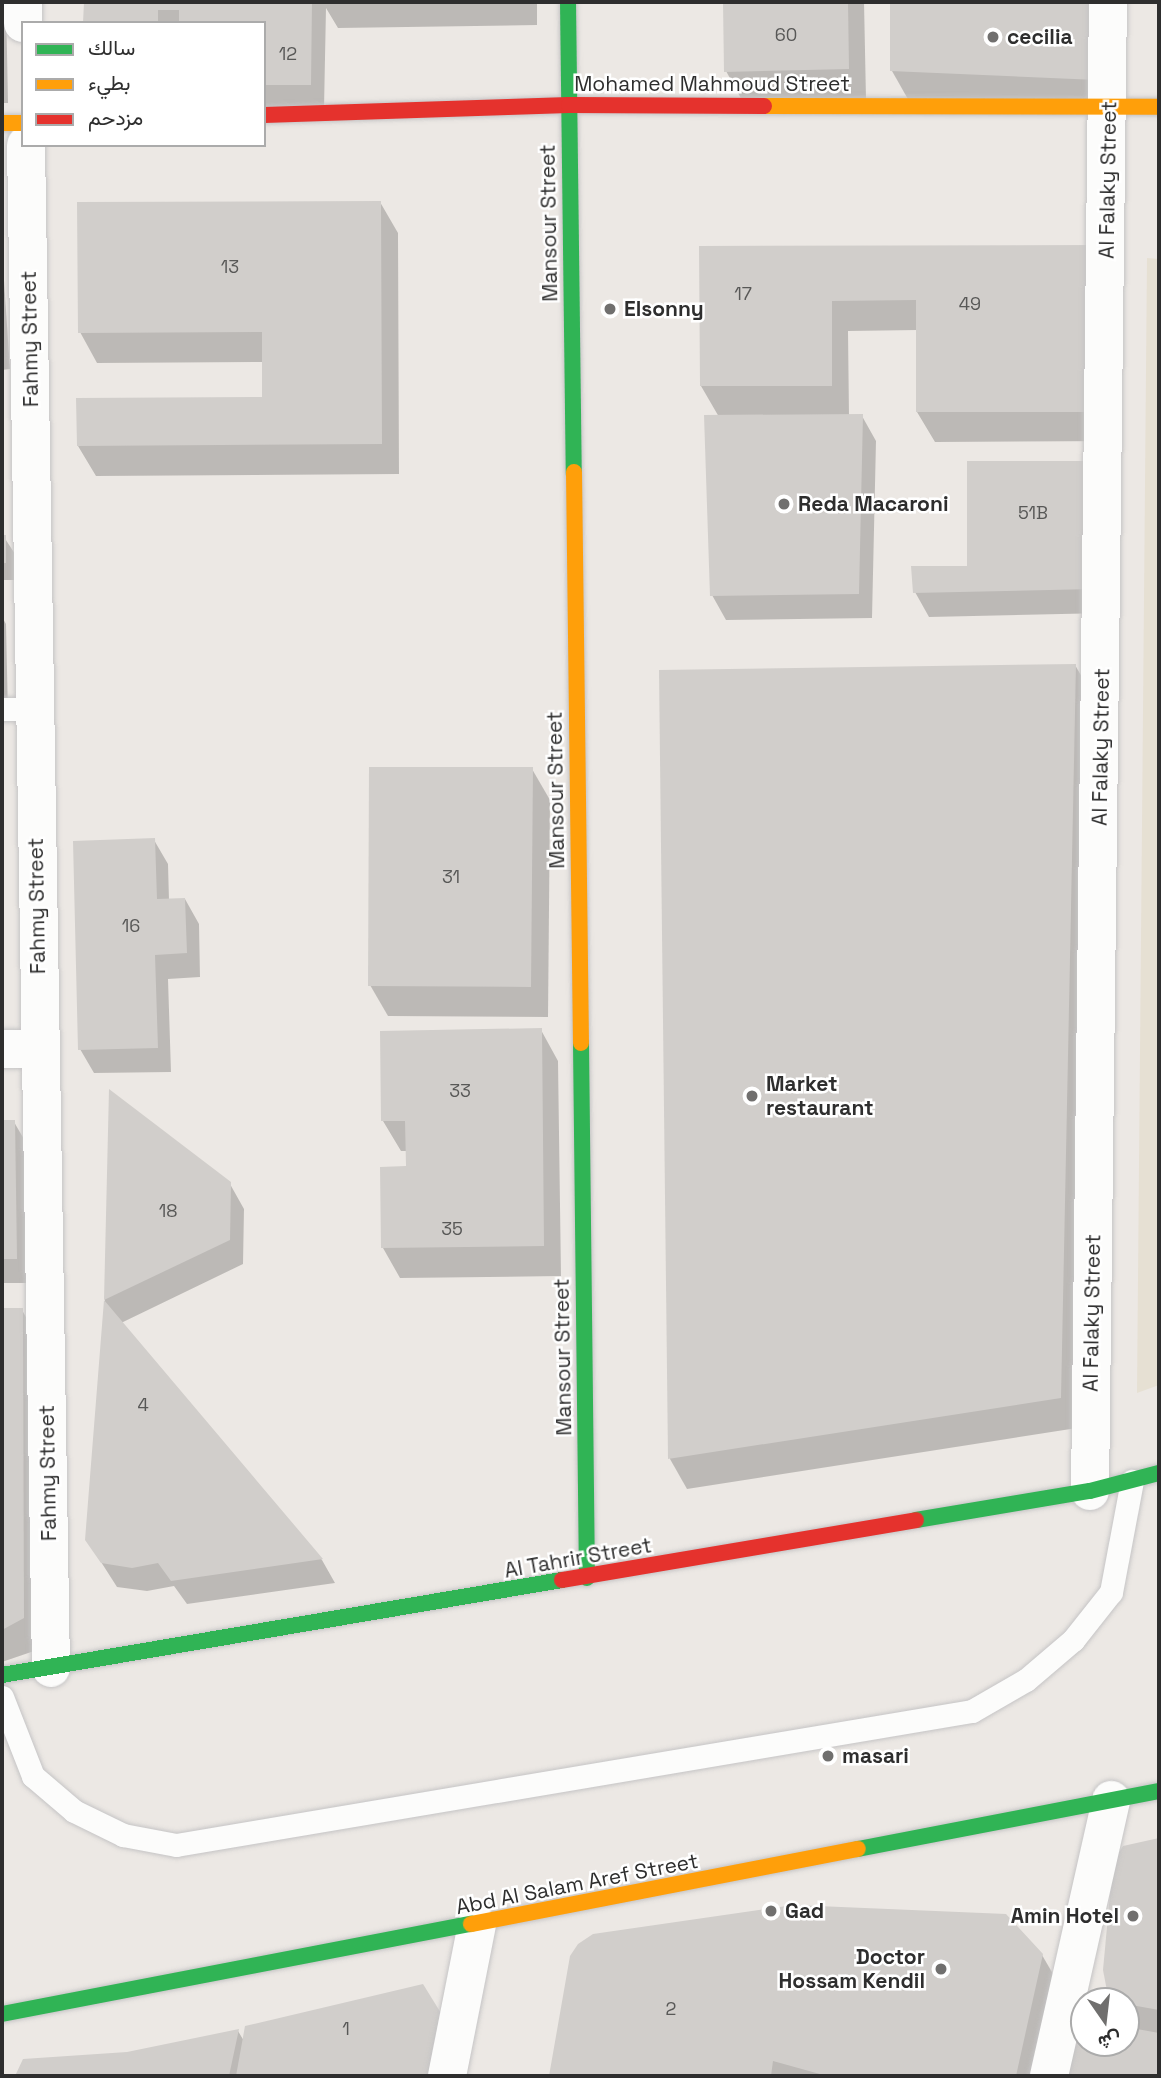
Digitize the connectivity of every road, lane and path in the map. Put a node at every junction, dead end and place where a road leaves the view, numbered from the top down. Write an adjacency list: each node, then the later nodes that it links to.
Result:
1 (23, 2): 4 (street)
2 (568, 2): 5 (street, Mansour Street)
3 (1108, 2): 6 (street, Al Falaky Street)
4 (23, 21)
5 (569, 105): 6 (street, Mohamed Mahmoud Street); 8 (street, Mohamed Mahmoud Street); 19 (street, Mansour Street)
6 (1110, 106): 7 (street, Mohamed Mahmoud Street); 18 (street, Al Falaky Street)
7 (1159, 107)
8 (266, 115)
9 (2, 123): 10 (street)
10 (21, 123)
11 (26, 147): 12 (street, Fahmy Street)
12 (17, 485): 13 (street, Fahmy Street)
13 (18, 709): 15 (street, Fahmy Street)
14 (2, 1049): 15 (street)
15 (40, 1049): 20 (street, Fahmy Street)
16 (1159, 1473): 17 (street, Al Tahrir Street)
17 (1132, 1481): 18 (street, Al Tahrir Street); 22 (lane)
18 (1090, 1491): 19 (street, Al Tahrir Street)
19 (587, 1577): 20 (street, Al Tahrir Street)
20 (51, 1668): 21 (street, Al Tahrir Street)
21 (2, 1675)
22 (2, 1697)
23 (1159, 1791): 24 (street, Abd Al Salam Aref Street)
24 (1111, 1800): 25 (street, Abd Al Salam Aref Street); 28 (street)
25 (477, 1925): 26 (street, Abd Al Salam Aref Street); 27 (street)
26 (2, 2014)
27 (447, 2076)
28 (1049, 2076)

